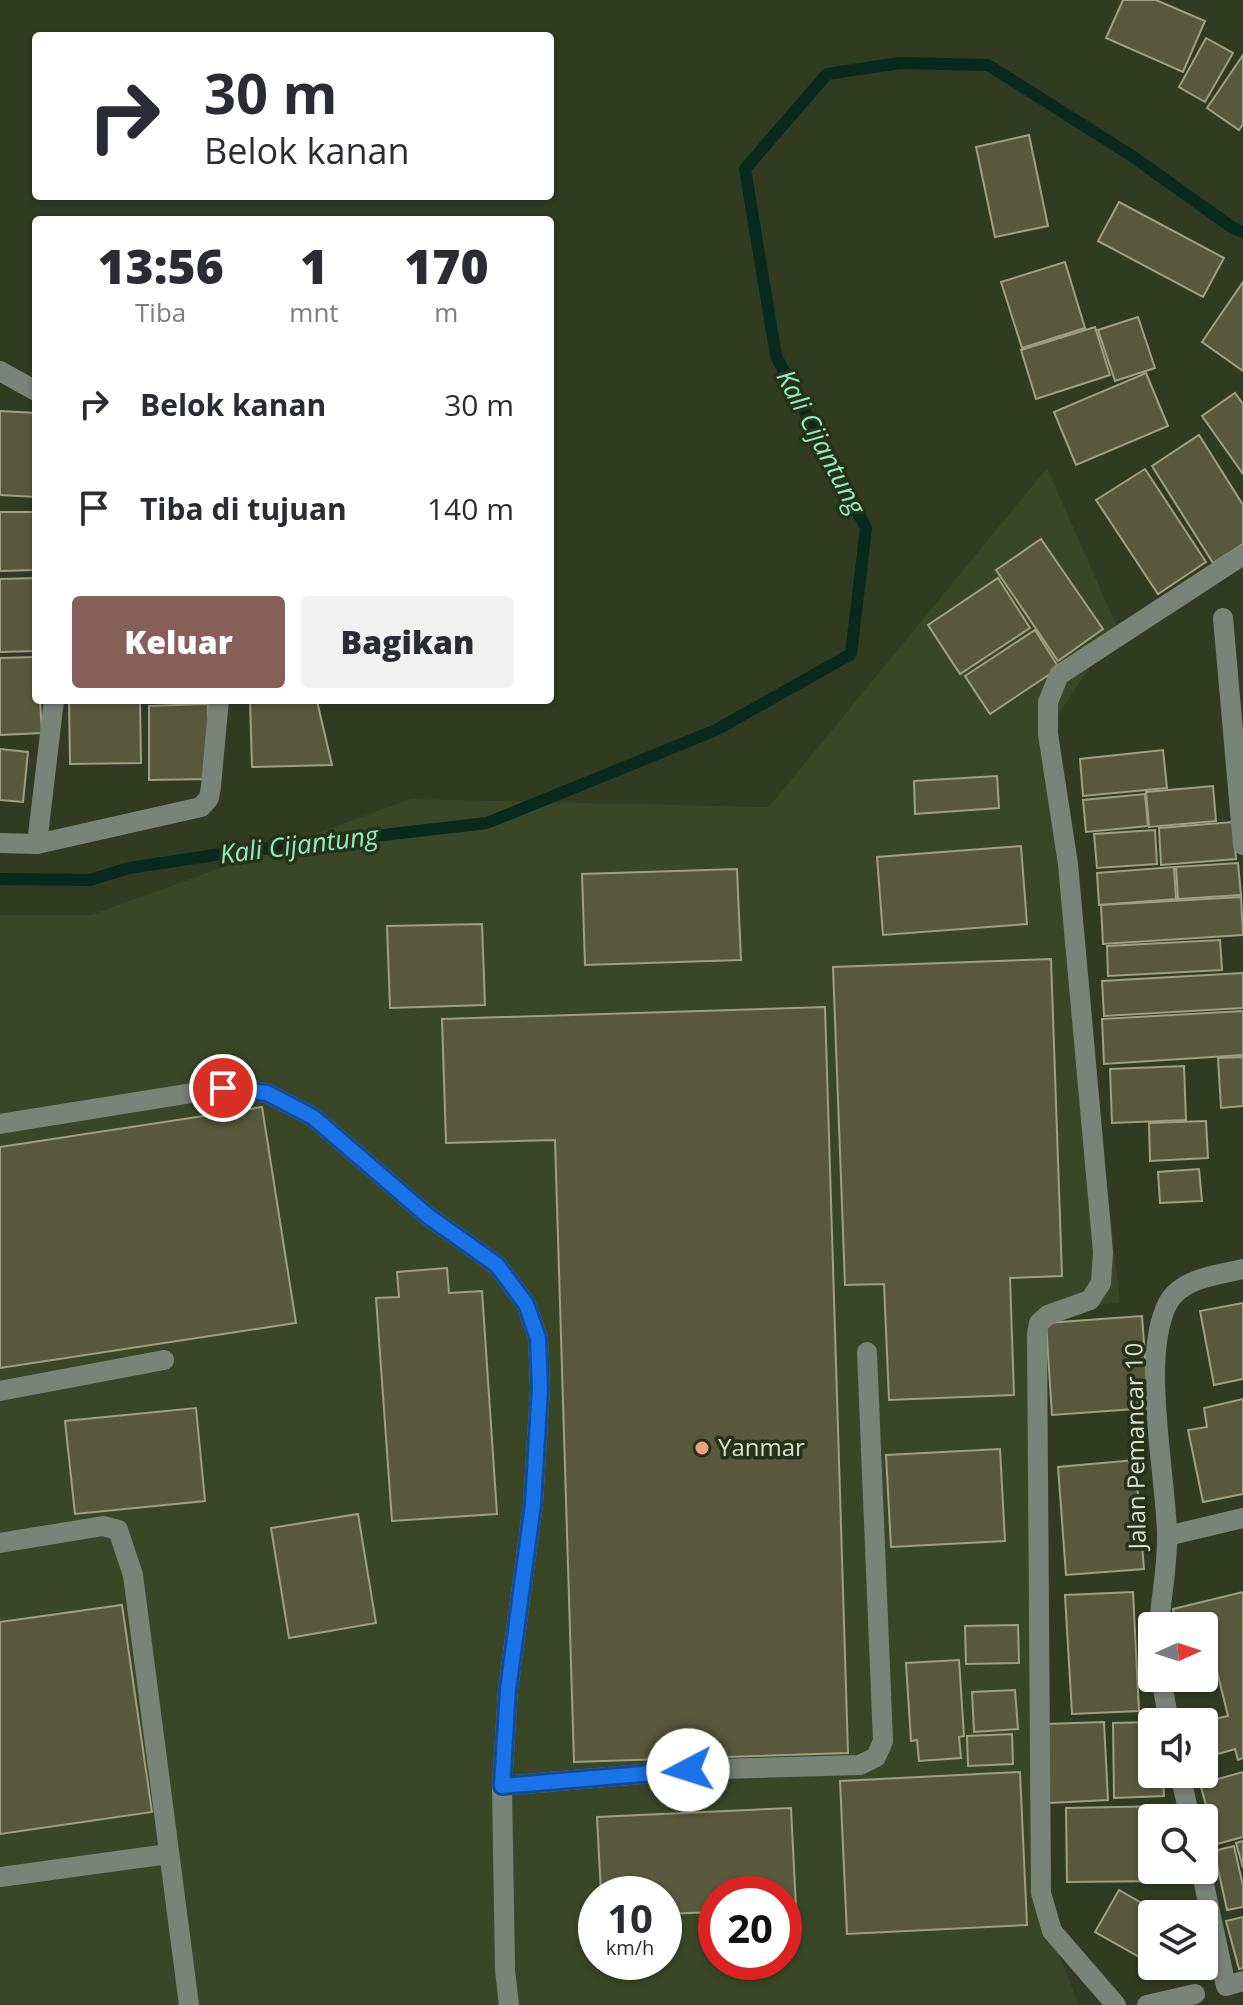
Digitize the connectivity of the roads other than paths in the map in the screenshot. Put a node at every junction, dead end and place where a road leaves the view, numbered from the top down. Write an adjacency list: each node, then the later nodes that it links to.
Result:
1 (0, 371): 2 (street)
2 (32, 389)
3 (1243, 555): 27 (street)
4 (1223, 618): 9 (street)
5 (54, 704): 8 (street)
6 (219, 704): 8 (street)
7 (0, 843): 8 (street)
8 (37, 844)
9 (1243, 845)
10 (0, 1124): 19 (street)
11 (1243, 1269): 16 (street, Jalan Pemancar 10)
12 (867, 1352): 19 (street)
13 (164, 1360): 14 (street)
14 (0, 1391)
15 (1243, 1518): 16 (street)
16 (1167, 1536): 18 (street, Jalan Pemancar 10)
17 (0, 1543): 20 (street)
18 (1160, 1612)
19 (502, 1786): 26 (street)
20 (168, 1854): 21 (street); 25 (street)
21 (0, 1877)
22 (1205, 1884): 23 (street)
23 (1234, 1983)
24 (1195, 1994): 28 (street)
25 (189, 2005)
26 (509, 2005)
27 (1116, 2005)
28 (1147, 2005)

